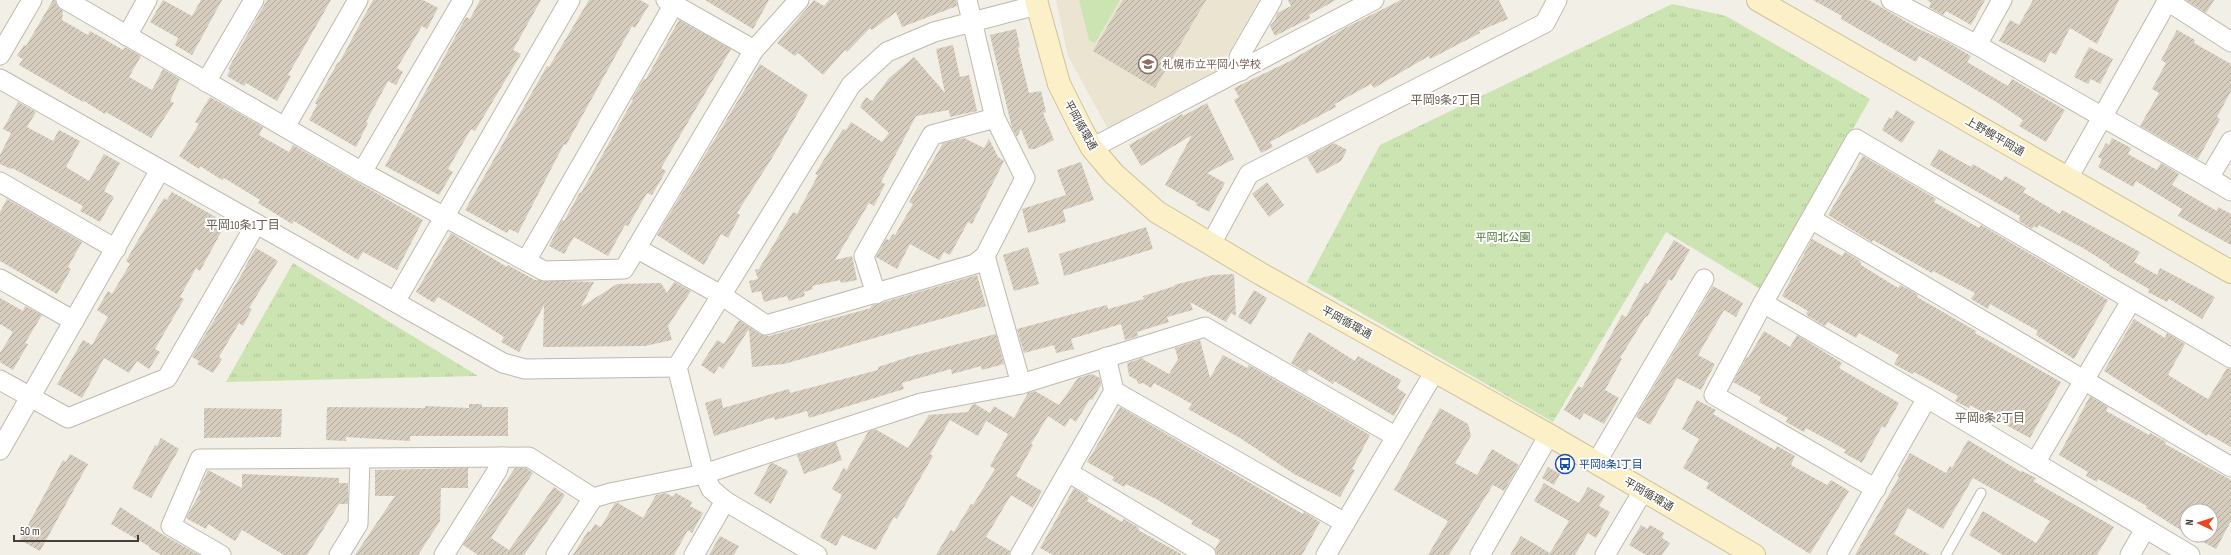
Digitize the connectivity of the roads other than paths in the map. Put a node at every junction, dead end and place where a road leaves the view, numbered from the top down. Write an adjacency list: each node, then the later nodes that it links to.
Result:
1 (32, 0): 24 (street)
2 (66, 0): 20 (street)
3 (147, 0): 20 (street)
4 (254, 0): 27 (street)
5 (358, 0): 30 (street)
6 (463, 0): 34 (street)
7 (570, 0): 39 (street)
8 (799, 0): 23 (street)
9 (967, 0): 19 (street)
10 (1272, 0): 25 (street)
11 (1374, 0): 25 (street)
12 (1557, 0): 42 (street)
13 (1758, 0): 35 (street, 上野幌平岡通)
14 (1891, 0): 22 (street)
15 (2002, 0): 22 (street)
16 (2167, 0): 21 (street); 28 (street)
17 (670, 2): 23 (street); 46 (street)
18 (1037, 2): 19 (street); 32 (street, 平岡循環通)
19 (973, 22): 29 (street); 51 (street)
20 (127, 36): 27 (street)
21 (2231, 42)
22 (1977, 46): 28 (street)
23 (754, 50): 43 (street)
24 (0, 55)
25 (1241, 71): 32 (street)
26 (0, 79): 33 (street)
27 (206, 82): 30 (street)
28 (2103, 117): 35 (street); 36 (street)
29 (995, 118): 45 (street); 50 (street)
30 (285, 127): 34 (street)
31 (2231, 141): 36 (street)
32 (1092, 148): 42 (street, 平岡循環通)
33 (160, 170): 41 (street); 44 (street)
34 (362, 172): 39 (street)
35 (2068, 178): 47 (street, 上野幌平岡通)
36 (2209, 178): 38 (street)
37 (0, 182): 44 (street)
38 (2231, 191)
39 (446, 217): 46 (street); 53 (street)
40 (1811, 219): 52 (street); 54 (street); 61 (street)
41 (256, 224): 53 (street); 64 (street)
42 (1211, 244): 59 (street, 平岡循環通)
43 (636, 248): 46 (street); 51 (street)
44 (116, 249): 55 (street)
45 (985, 256): 50 (street); 62 (street)
46 (526, 261)
47 (2231, 272)
48 (0, 279): 55 (street)
49 (1704, 279): 71 (street)
50 (876, 294): 51 (street)
51 (721, 295): 58 (street)
52 (2131, 300): 57 (street); 61 (street)
53 (395, 302): 58 (street)
54 (1763, 303): 65 (street); 76 (street)
55 (74, 321): 64 (street)
56 (1106, 357): 62 (street); 63 (street); 67 (street)
57 (2231, 358)
58 (677, 367): 75 (street)
59 (1435, 371): 66 (street, 平岡循環通); 67 (street)
60 (0, 380): 64 (street)
61 (2084, 380): 72 (street); 73 (street)
62 (1021, 384): 75 (street)
63 (1114, 391): 74 (street); 81 (street)
64 (30, 397): 68 (street)
65 (1927, 398): 72 (street); 76 (street)
66 (1549, 435): 71 (street, 平岡循環通); 93 (street)
67 (1396, 436): 81 (street)
68 (0, 450)
69 (502, 457): 70 (street); 79 (street); 86 (street)
70 (360, 459): 84 (street); 85 (street)
71 (1596, 463): 77 (street, 平岡循環通)
72 (2035, 464): 82 (street)
73 (2231, 467)
74 (1068, 472): 90 (street); 91 (street)
75 (704, 474): 79 (street); 80 (street)
76 (1876, 489): 95 (street)
77 (1643, 491): 83 (street, 平岡循環通); 94 (street)
78 (1981, 493): 96 (lane)
79 (593, 498): 87 (street)
80 (725, 501): 88 (street); 89 (street)
81 (1345, 523): 92 (street)
82 (2145, 529): 97 (street); 98 (street)
83 (1747, 553)
84 (221, 555)
85 (339, 555)
86 (444, 555)
87 (556, 555)
88 (694, 555)
89 (817, 555)
90 (1020, 555)
91 (1206, 555)
92 (1326, 555)
93 (1480, 555)
94 (1605, 555)
95 (1837, 555)
96 (1946, 555)
97 (2130, 555)
98 (2190, 555)

